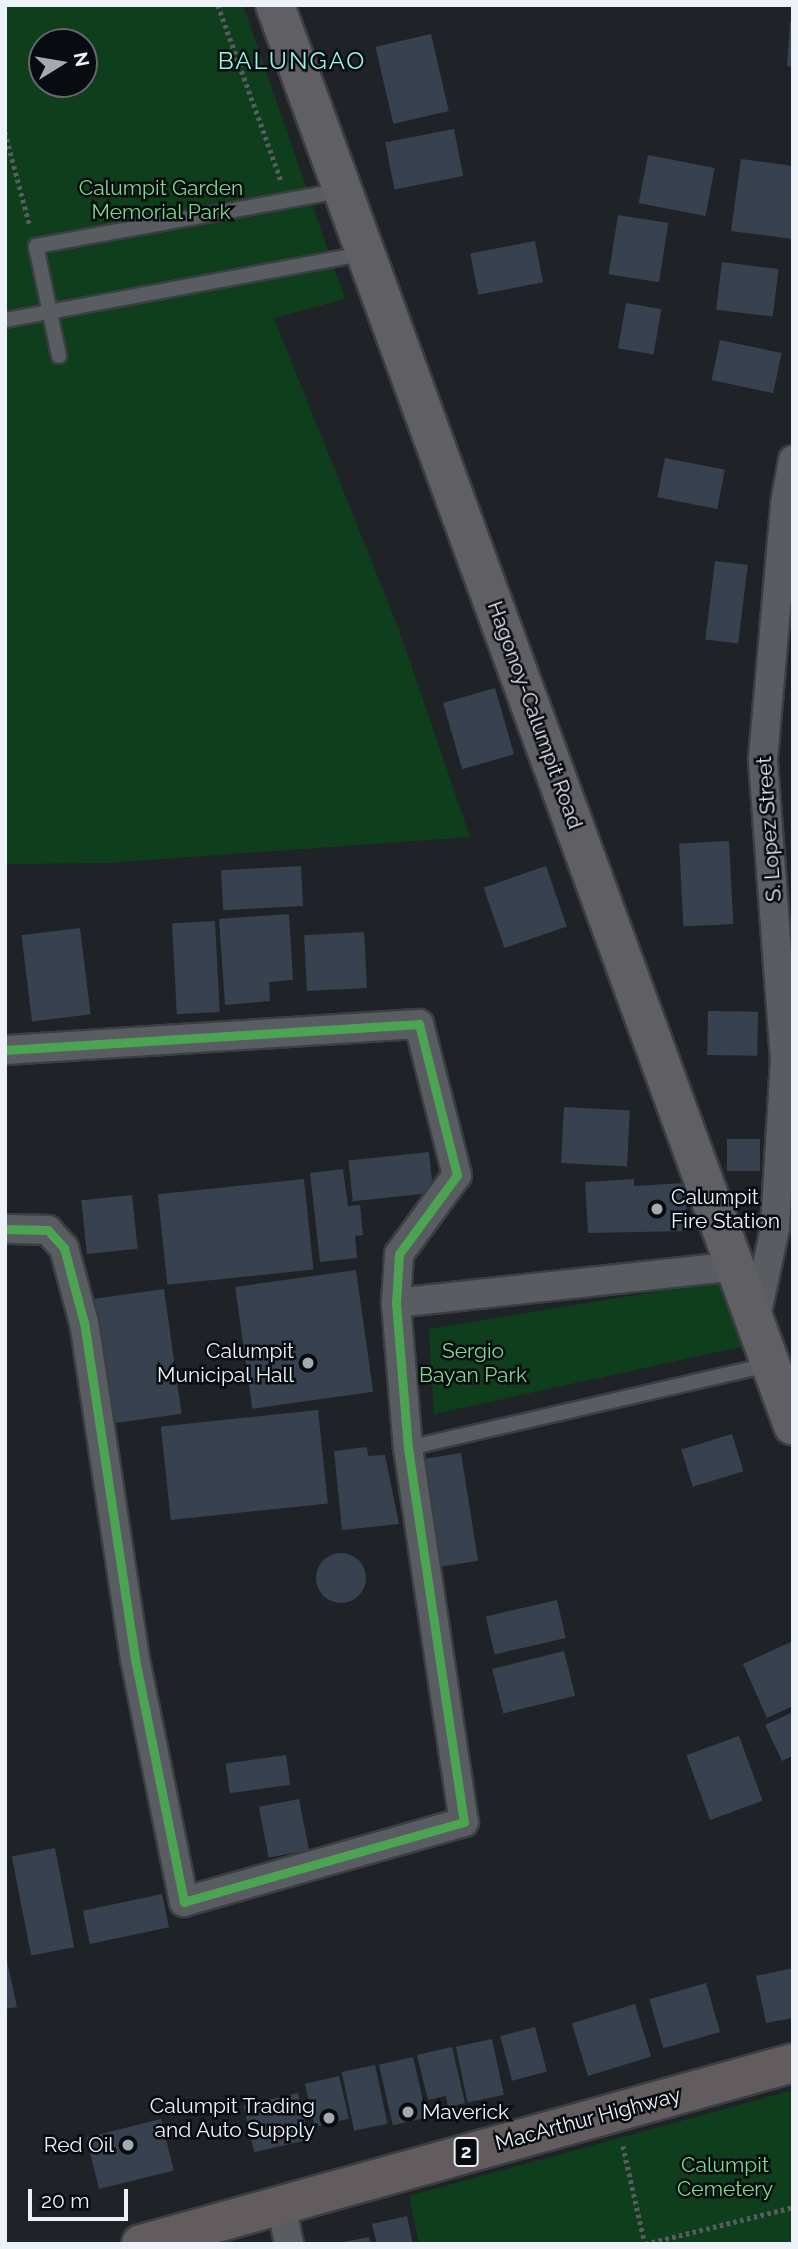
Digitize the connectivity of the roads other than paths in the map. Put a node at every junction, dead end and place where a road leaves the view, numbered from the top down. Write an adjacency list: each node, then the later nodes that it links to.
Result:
1 (275, 5): 2 (main road, Hagonoy-Calumpit Road)
2 (340, 191): 3 (main road, Hagonoy-Calumpit Road); 4 (lane)
3 (364, 254): 4 (lane); 10 (main road, Hagonoy-Calumpit Road)
4 (49, 312): 5 (lane); 6 (lane)
5 (5, 320)
6 (59, 356)
7 (793, 460): 12 (street, S. Lopez Street)
8 (5, 1050): 11 (street)
9 (5, 1229): 15 (street)
10 (734, 1266): 11 (street); 12 (main road, Hagonoy-Calumpit Road)
11 (396, 1303): 15 (street)
12 (755, 1322): 13 (main road, Hagonoy-Calumpit Road)
13 (770, 1364): 14 (main road, Hagonoy-Calumpit Road); 15 (lane)
14 (791, 1420)
15 (408, 1448)
16 (793, 2063): 17 (highway, MacArthur Highway / 2)
17 (281, 2203): 18 (highway, MacArthur Highway / 2); 19 (street)
18 (141, 2244)
19 (289, 2244)

